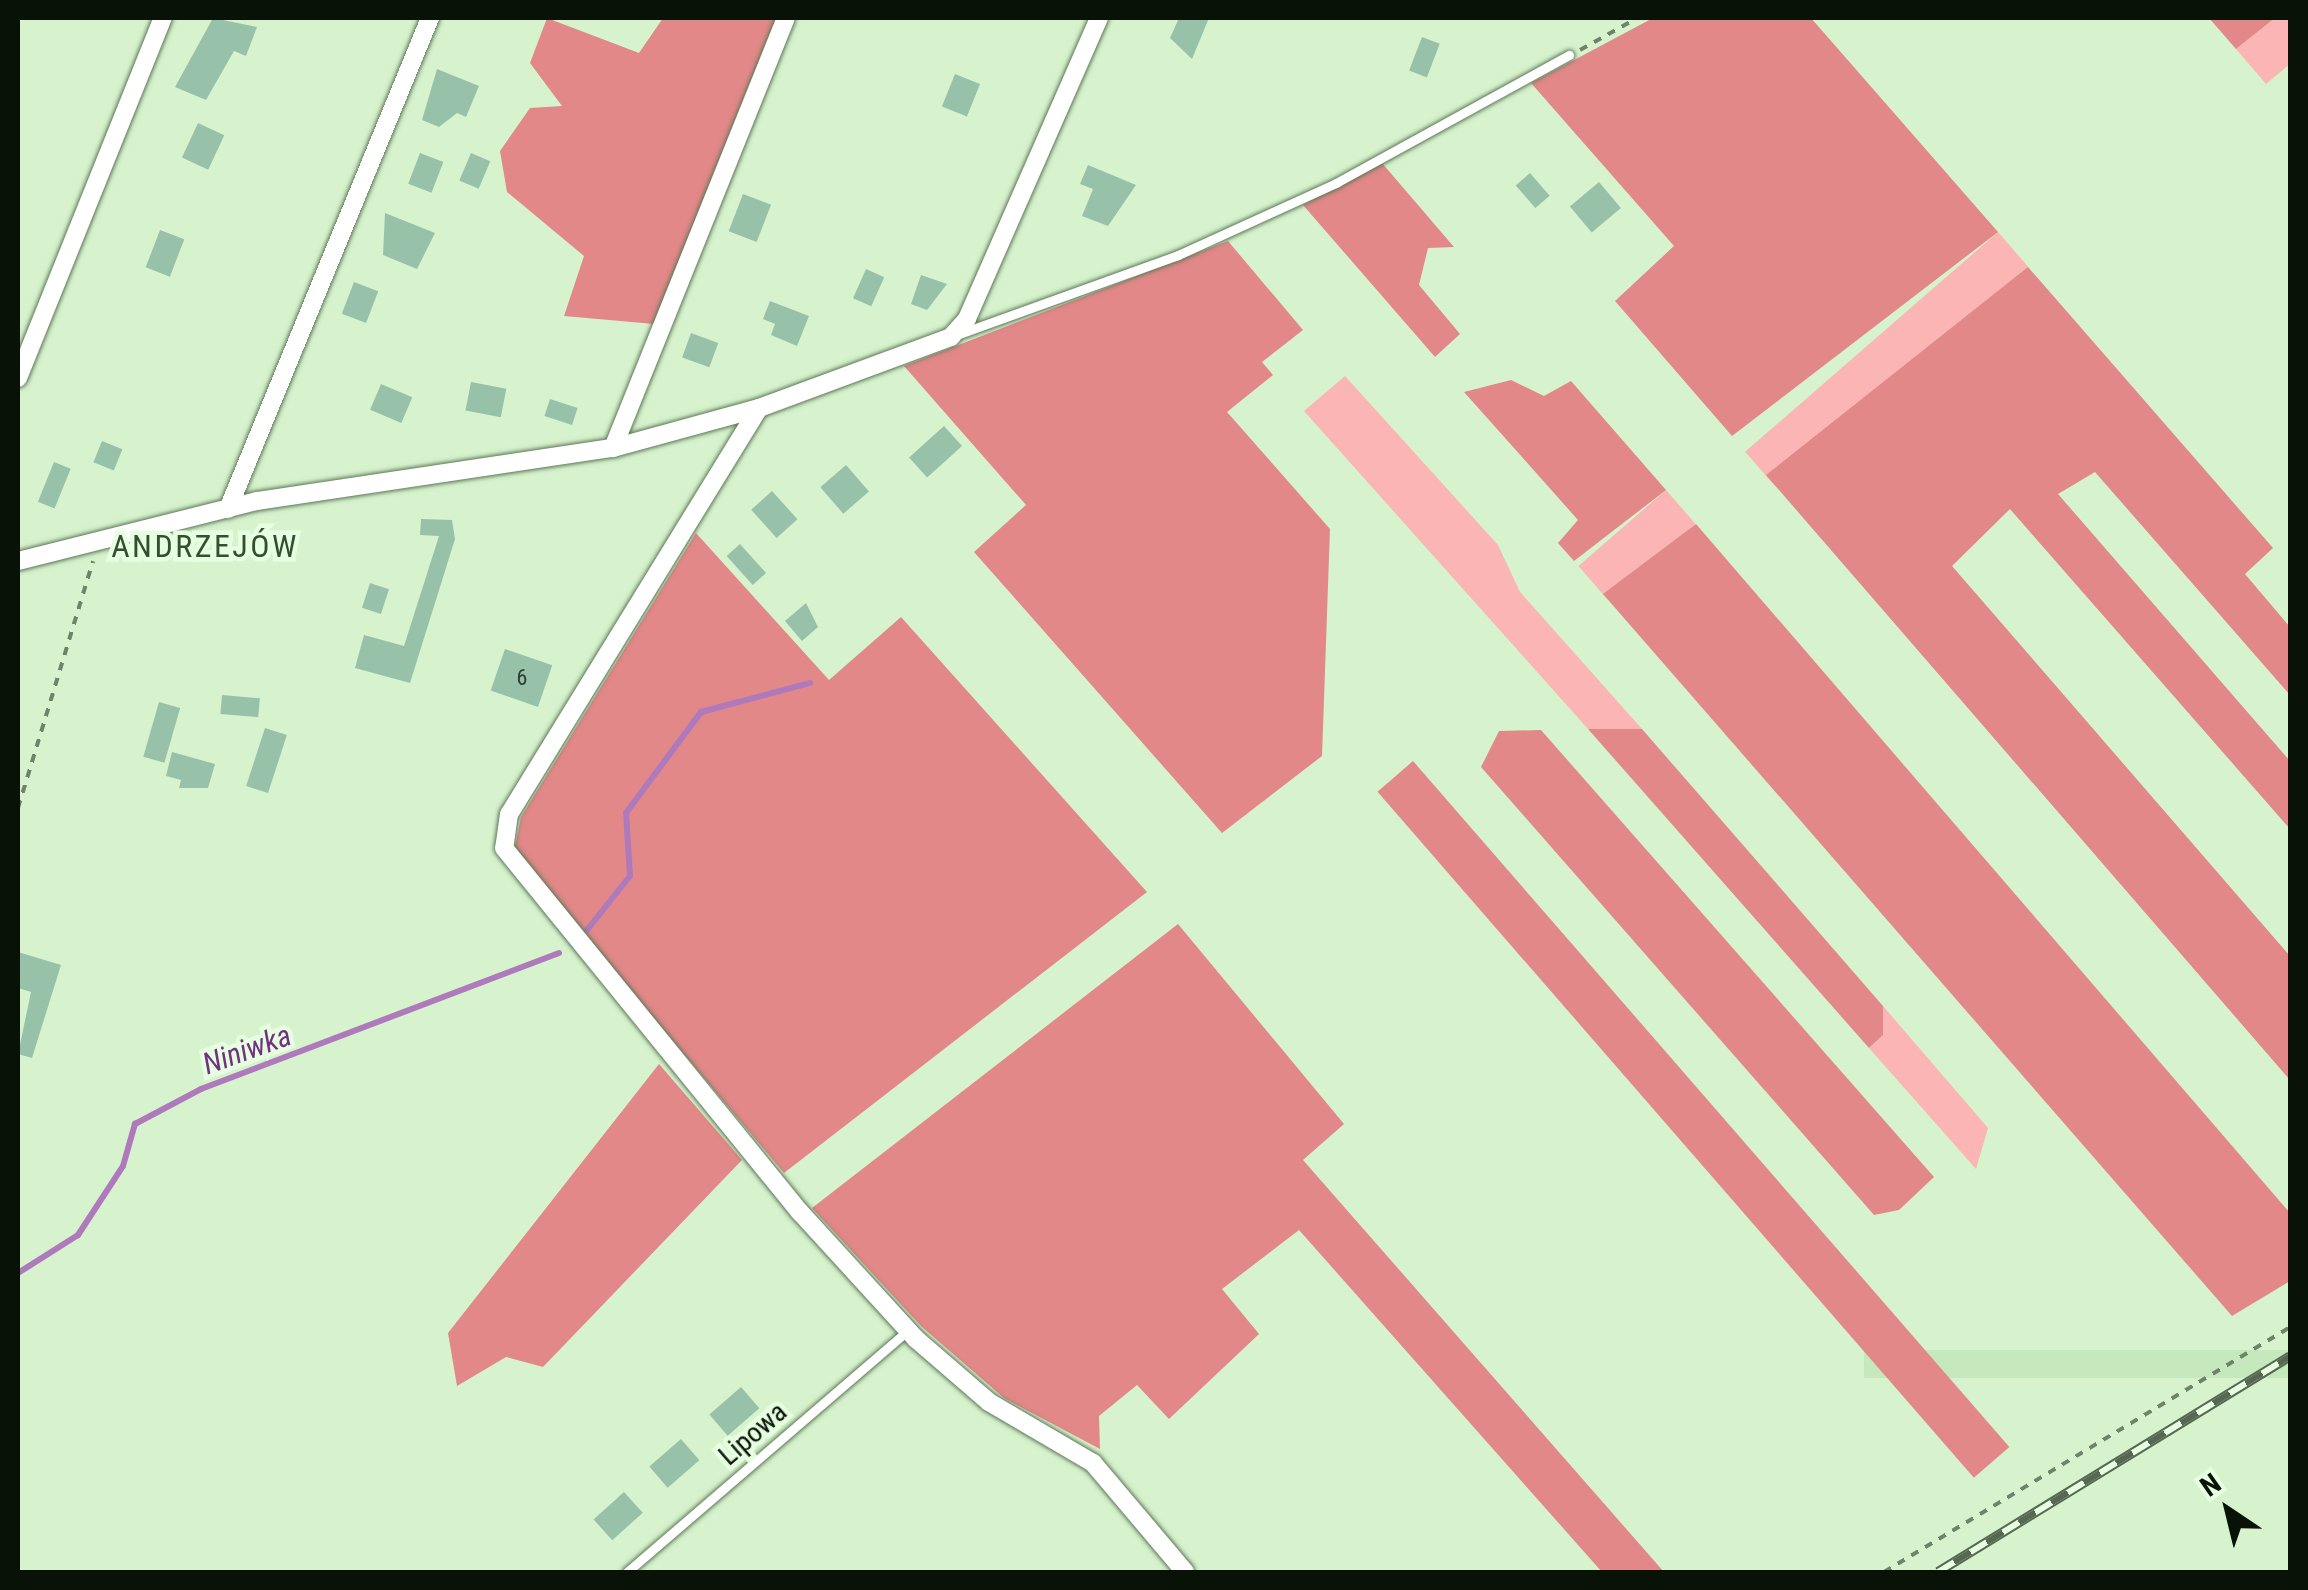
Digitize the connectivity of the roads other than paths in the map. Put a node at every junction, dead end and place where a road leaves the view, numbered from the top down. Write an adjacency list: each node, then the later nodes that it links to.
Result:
1 (163, 18): 7 (street)
2 (430, 18): 10 (street)
3 (786, 18): 9 (street)
4 (1099, 18): 6 (street)
5 (1570, 56): 6 (lane)
6 (951, 337): 8 (street)
7 (18, 378)
8 (760, 408): 9 (street); 12 (street)
9 (613, 448): 10 (street)
10 (228, 509): 11 (street)
11 (18, 560)
12 (909, 1329): 13 (lane, Lipowa); 14 (street)
13 (628, 1572)
14 (1185, 1572)

